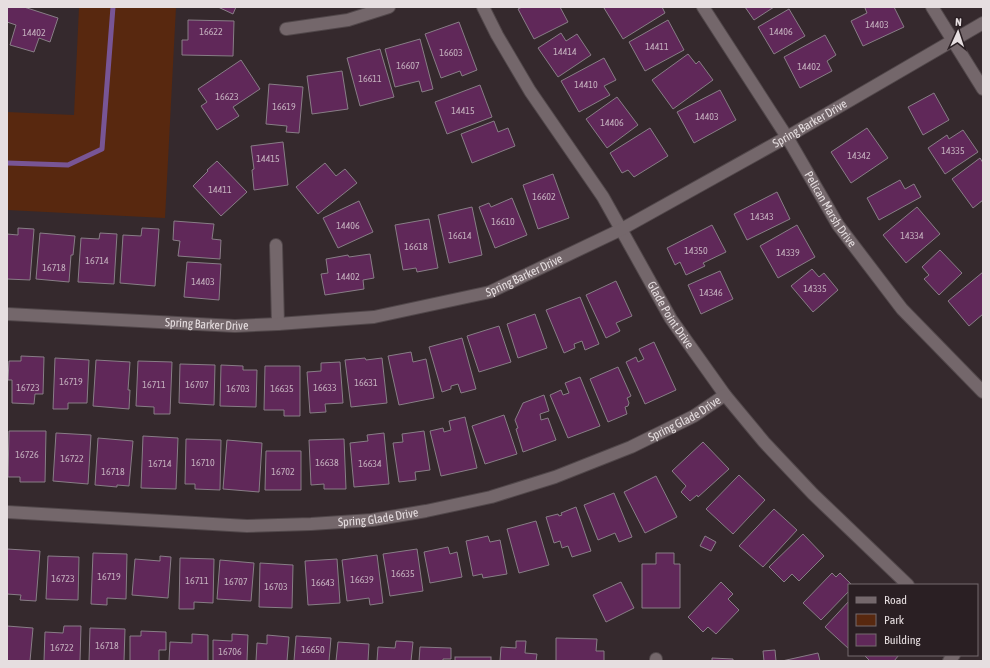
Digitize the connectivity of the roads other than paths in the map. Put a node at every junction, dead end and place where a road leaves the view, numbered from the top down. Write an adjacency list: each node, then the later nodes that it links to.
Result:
1 (389, 7): 6 (street)
2 (483, 7): 10 (street, Glade Point Drive)
3 (703, 7): 9 (street, Pelican Marsh Drive)
4 (932, 7): 7 (street)
5 (983, 23): 7 (street, Spring Barker Drive)
6 (286, 29)
7 (952, 40): 8 (street); 9 (street, Spring Barker Drive)
8 (983, 89)
9 (787, 137): 10 (street, Spring Barker Drive); 14 (street, Pelican Marsh Drive)
10 (620, 230): 13 (street, Spring Barker Drive); 15 (street, Glade Point Drive)
11 (276, 245): 13 (street)
12 (7, 314): 13 (street, Spring Barker Drive)
13 (278, 324)
14 (983, 392)
15 (725, 395): 16 (street, Spring Glade Drive); 17 (street, Glade Point Drive)
16 (7, 512)
17 (907, 584)

